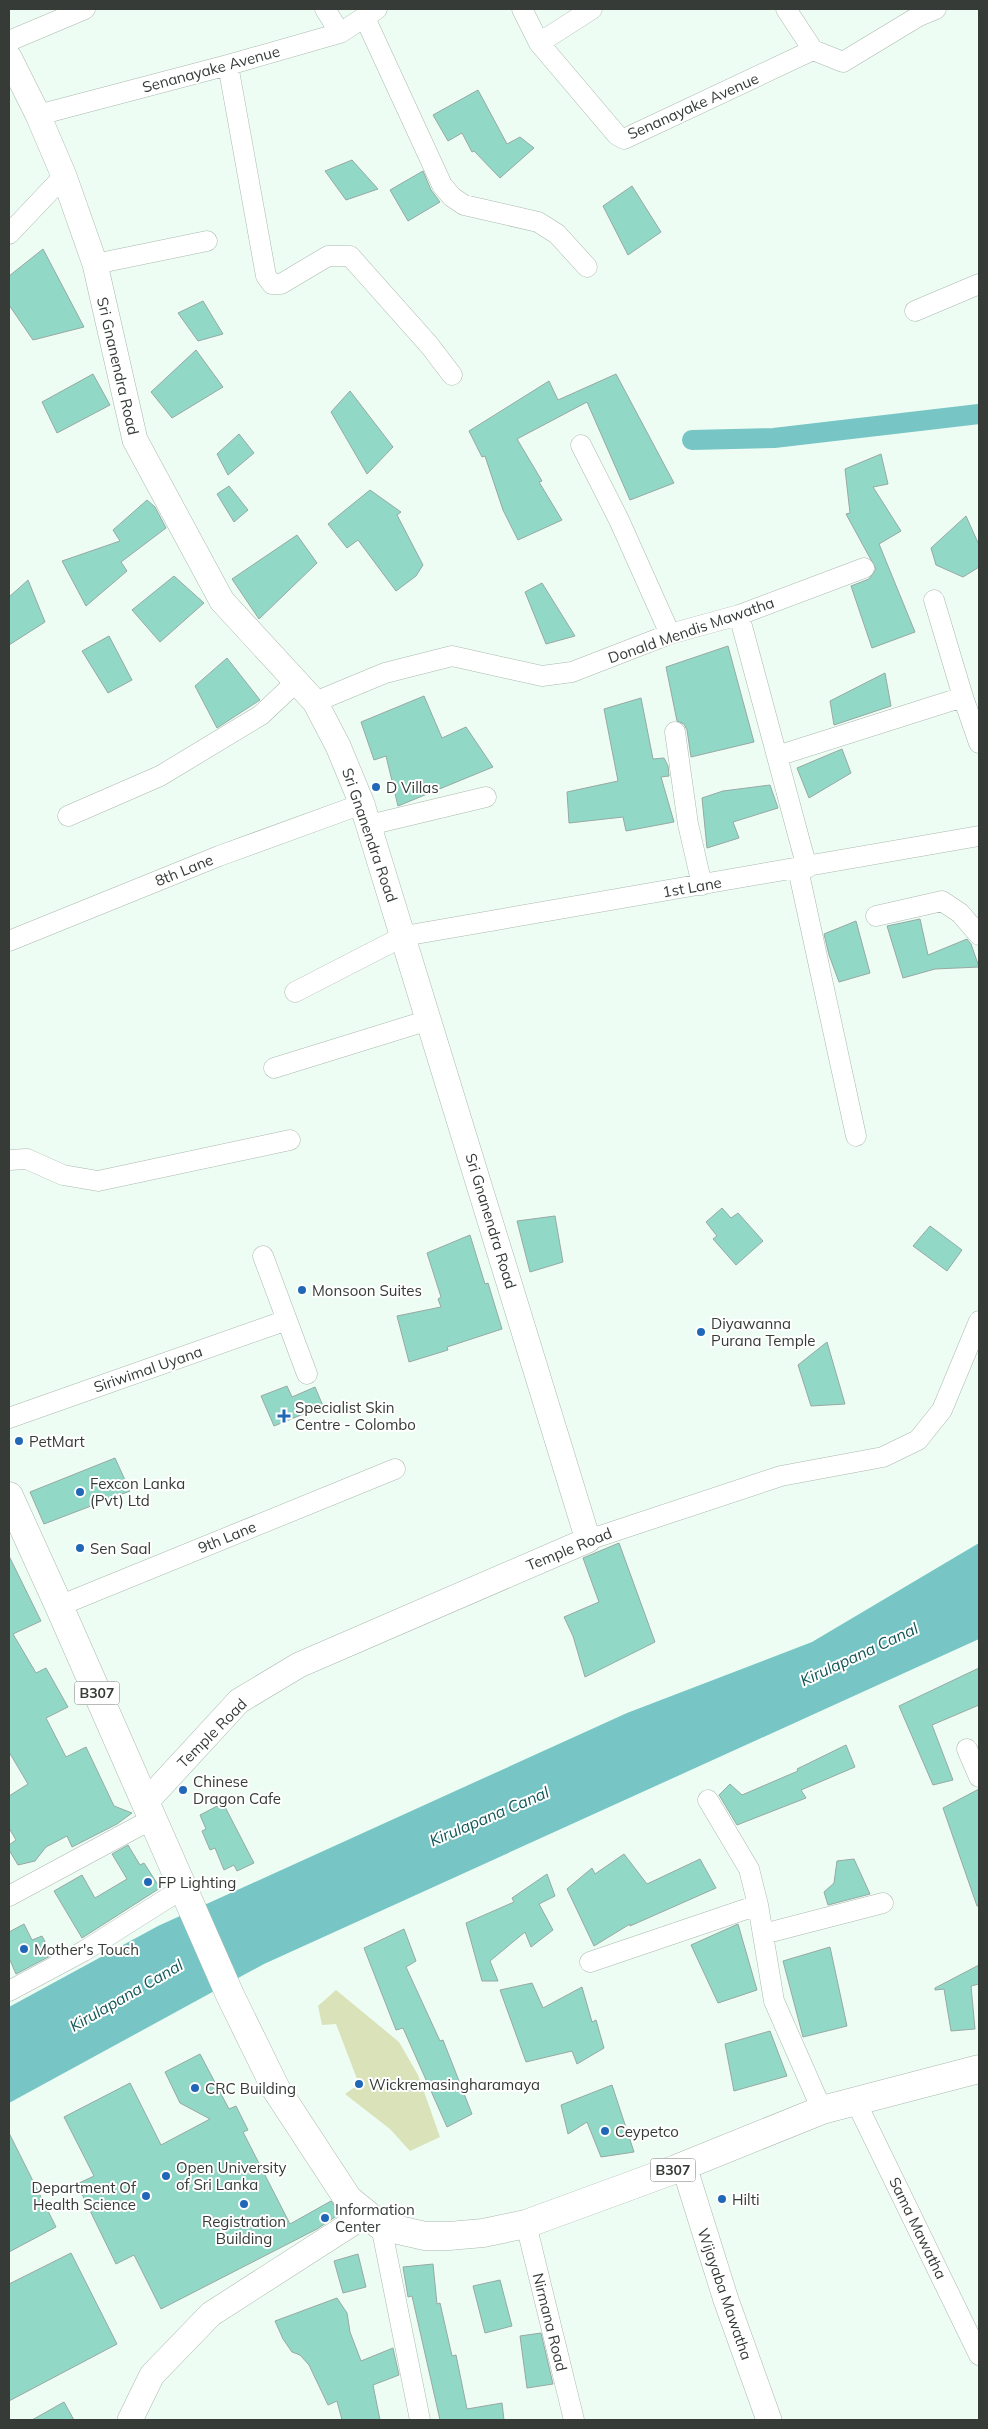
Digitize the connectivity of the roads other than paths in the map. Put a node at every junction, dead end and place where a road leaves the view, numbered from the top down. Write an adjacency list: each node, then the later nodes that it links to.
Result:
1 (85, 9): 9 (street)
2 (325, 9): 8 (street)
3 (522, 9): 10 (street, Senanayake Avenue)
4 (592, 9): 10 (street)
5 (786, 9): 11 (street)
6 (936, 9): 11 (street)
7 (371, 14): 8 (street, Senanayake Avenue); 19 (street)
8 (340, 33): 13 (street, Senanayake Avenue)
9 (9, 42)
10 (539, 43): 11 (street, Senanayake Avenue)
11 (813, 50)
12 (9, 57): 14 (street, Sri Gnanendra Road)
13 (228, 65): 14 (street, Senanayake Avenue); 22 (street)
14 (38, 115): 15 (street, Sri Gnanendra Road)
15 (64, 176): 16 (street); 18 (street, Sri Gnanendra Road)
16 (9, 234)
17 (207, 241): 18 (street)
18 (95, 264): 28 (street, Sri Gnanendra Road)
19 (587, 267)
20 (979, 284): 21 (street)
21 (915, 311)
22 (452, 375)
23 (580, 445): 27 (street)
24 (864, 568): 26 (street, Donald Mendis Mawatha)
25 (934, 600): 29 (street)
26 (738, 615): 27 (street, Donald Mendis Mawatha); 33 (street)
27 (670, 634): 30 (street, Donald Mendis Mawatha)
28 (296, 682): 30 (street, Sri Gnanendra Road); 36 (street)
29 (963, 697): 32 (street); 33 (street)
30 (315, 702): 35 (street, Sri Gnanendra Road)
31 (676, 732): 39 (street)
32 (979, 743)
33 (778, 756): 38 (street)
34 (486, 796): 35 (street, 8th Lane)
35 (366, 815): 42 (street, Sri Gnanendra Road); 43 (street, 8th Lane)
36 (68, 816)
37 (979, 836): 38 (street, 1st Lane)
38 (802, 868): 39 (street, 1st Lane); 47 (street)
39 (702, 886): 42 (street, 1st Lane)
40 (876, 916): 41 (street)
41 (979, 935)
42 (404, 936): 44 (street, 1st Lane); 45 (street, Sri Gnanendra Road)
43 (9, 941)
44 (295, 992)
45 (430, 1020): 46 (street); 57 (street, Sri Gnanendra Road)
46 (274, 1068)
47 (856, 1136)
48 (290, 1140): 49 (street)
49 (9, 1160)
50 (264, 1256): 51 (street)
51 (287, 1320): 53 (street); 54 (street, Siriwimal Uyana)
52 (979, 1322): 57 (street, Temple Road)
53 (306, 1374)
54 (9, 1418)
55 (395, 1469): 58 (street, 9th Lane)
56 (9, 1496): 58 (main road, B307)
57 (588, 1540): 62 (street, Temple Road)
58 (60, 1606): 62 (main road, B307)
59 (967, 1749): 60 (street)
60 (979, 1777)
61 (708, 1800): 66 (street)
62 (148, 1811): 63 (main road, B307); 64 (street)
63 (183, 1890): 69 (street); 74 (main road, B307)
64 (9, 1896)
65 (883, 1903): 67 (street)
66 (758, 1905): 67 (street); 68 (street)
67 (762, 1934): 72 (street)
68 (590, 1962)
69 (9, 1991)
70 (979, 2069): 71 (main road, B307)
71 (856, 2102): 72 (main road, B307); 76 (street, Sama Mawatha)
72 (822, 2110): 73 (main road, B307)
73 (684, 2166): 75 (main road, B307); 80 (street, Wijayaba Mawatha)
74 (373, 2221): 75 (main road, B307); 77 (street); 78 (street)
75 (526, 2224): 79 (street, Nirmana Road)
76 (978, 2350)
77 (130, 2420)
78 (420, 2420)
79 (574, 2420)
80 (769, 2420)

